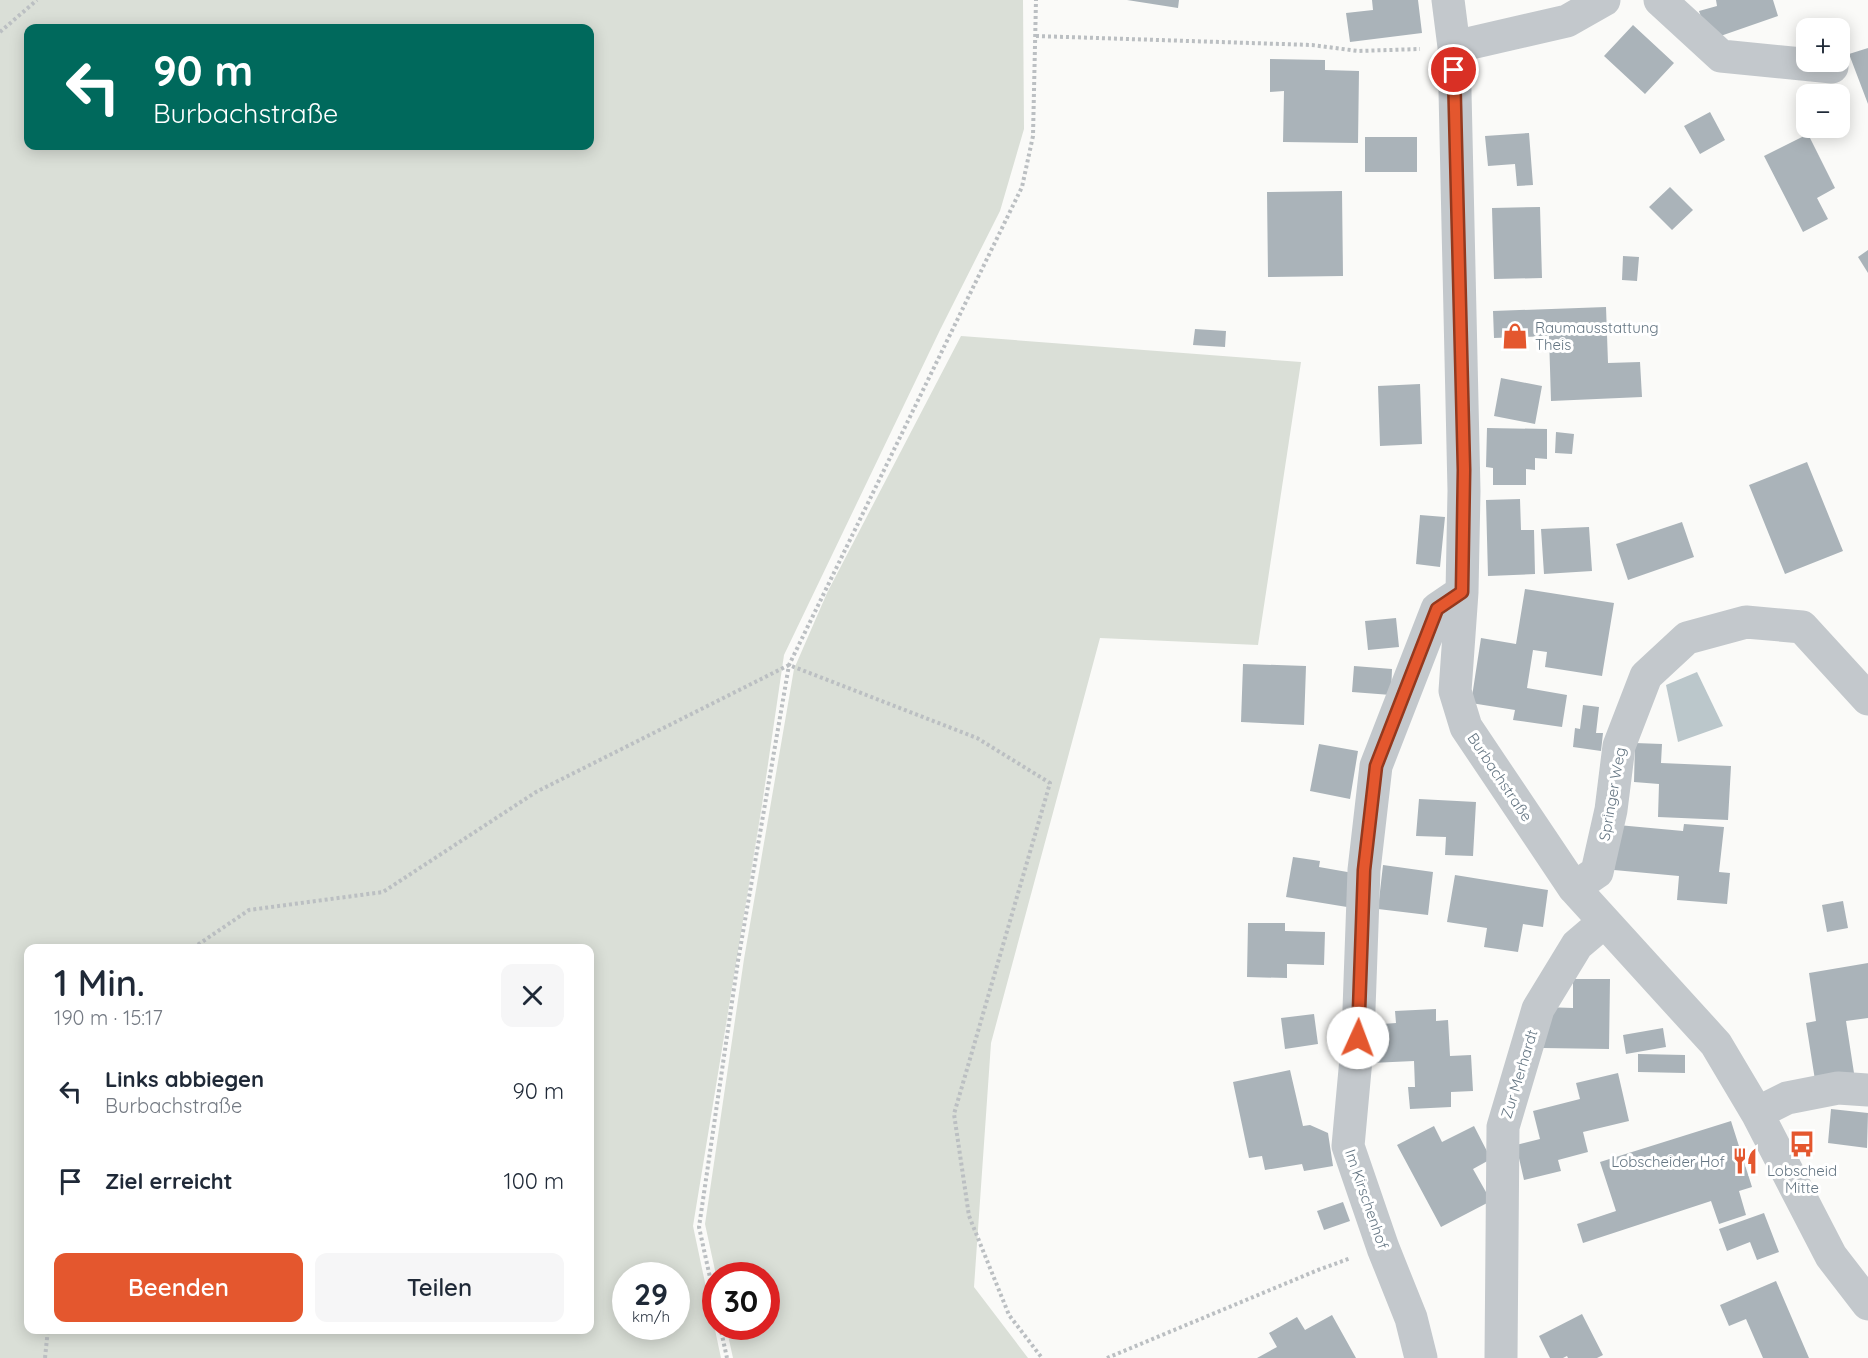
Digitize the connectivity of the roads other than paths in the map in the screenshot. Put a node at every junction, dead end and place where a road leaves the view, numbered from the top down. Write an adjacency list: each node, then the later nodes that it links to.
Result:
1 (1448, 0): 4 (street, Burbachstraße)
2 (1604, 0): 4 (street)
3 (1660, 0): 5 (street)
4 (1454, 47): 6 (street, Burbachstraße)
5 (1796, 63)
6 (1462, 592): 8 (street, Burbachstraße); 13 (street, Im Kirschenhof)
7 (1868, 699): 8 (street, Springer Weg)
8 (1574, 888): 9 (street, Burbachstraße)
9 (1604, 922): 11 (street, Burbachstraße); 14 (street, Zur Merhardt)
10 (1868, 1090): 11 (street)
11 (1757, 1113): 12 (street, Burbachstraße)
12 (1868, 1304)
13 (1421, 1358)
14 (1501, 1358)

